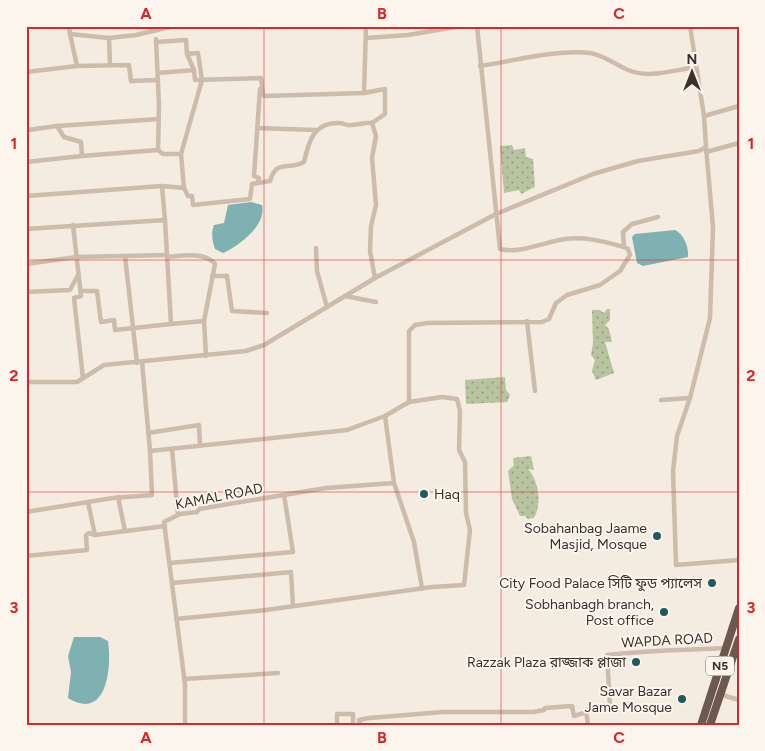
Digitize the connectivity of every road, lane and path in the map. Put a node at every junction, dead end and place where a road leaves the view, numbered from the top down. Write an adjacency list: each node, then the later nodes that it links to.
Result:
1 (69, 26): 7 (street)
2 (174, 26): 8 (street)
3 (366, 26): 9 (street)
4 (461, 26): 9 (street)
5 (477, 26): 13 (street)
6 (690, 26): 14 (street)
7 (70, 34): 8 (street); 12 (street)
8 (109, 38): 11 (street)
9 (366, 38): 21 (street)
10 (187, 54): 15 (street); 17 (street); 20 (street)
11 (110, 65): 12 (street); 19 (street)
12 (77, 66): 16 (street)
13 (480, 66): 14 (street); 40 (street)
14 (696, 67): 23 (street)
15 (194, 70): 17 (street); 20 (street)
16 (26, 72)
17 (158, 73): 19 (street)
18 (261, 78): 20 (street); 21 (street); 28 (street)
19 (158, 80): 24 (street)
20 (202, 80): 33 (street)
21 (364, 94): 25 (street)
22 (739, 106): 23 (street)
23 (704, 116): 31 (street)
24 (159, 119): 26 (street); 32 (street)
25 (372, 123): 29 (street); 53 (street)
26 (57, 126): 27 (street); 34 (street)
27 (26, 128)
28 (257, 128): 29 (street); 36 (street)
29 (315, 130): 36 (street)
30 (739, 144): 31 (street)
31 (706, 149): 40 (street); 69 (street)
32 (158, 150): 33 (street); 34 (street)
33 (181, 154): 38 (street)
34 (82, 156): 35 (street)
35 (26, 162)
36 (258, 181): 38 (street)
37 (162, 186): 38 (street); 39 (street); 42 (street)
38 (184, 188)
39 (26, 196)
40 (496, 214): 45 (street); 53 (street)
41 (658, 216): 45 (street)
42 (165, 220): 43 (street); 48 (street)
43 (73, 225): 44 (street); 49 (street)
44 (26, 229)
45 (624, 247): 60 (street)
46 (316, 248): 58 (street)
47 (125, 256): 48 (street); 49 (street); 63 (street)
48 (167, 256): 52 (street); 62 (street)
49 (77, 257): 50 (street); 51 (street)
50 (26, 264)
51 (79, 274): 54 (street); 55 (street)
52 (212, 276): 59 (street); 61 (street)
53 (375, 278): 56 (street)
54 (26, 292)
55 (80, 292): 63 (street); 66 (street)
56 (345, 296): 57 (street); 58 (street)
57 (376, 302)
58 (327, 307): 64 (street)
59 (267, 313)
60 (527, 320): 68 (street); 71 (street)
61 (204, 321): 62 (street); 64 (street)
62 (171, 324): 63 (street)
63 (134, 328): 65 (street)
64 (206, 356): 65 (street)
65 (140, 363): 66 (street); 73 (street)
66 (83, 378): 67 (street)
67 (26, 382)
68 (535, 391)
69 (690, 398): 70 (street); 87 (street)
70 (661, 400)
71 (410, 402): 72 (street); 90 (street)
72 (385, 416): 74 (street); 77 (street)
73 (148, 433): 74 (street); 76 (street)
74 (200, 445): 75 (street)
75 (172, 449): 76 (street); 82 (street)
76 (150, 451): 79 (street)
77 (394, 483): 78 (street, KAMAL ROAD); 90 (street)
78 (284, 495): 82 (street, KAMAL ROAD); 88 (street)
79 (118, 497): 80 (street); 84 (street)
80 (88, 502): 81 (street); 85 (street)
81 (26, 512)
82 (178, 515): 83 (street, KAMAL ROAD)
83 (165, 526): 84 (street); 88 (street, KAMAL ROAD)
84 (125, 531): 85 (street)
85 (95, 535): 86 (street)
86 (26, 556)
87 (739, 560)
88 (170, 563): 89 (street, KAMAL ROAD)
89 (172, 583): 91 (street); 93 (street, KAMAL ROAD)
90 (422, 588): 91 (street)
91 (293, 606): 93 (street)
92 (739, 608): 95 (highway, N5)
93 (176, 618): 97 (street, KAMAL ROAD)
94 (739, 640): 98 (highway, N5)
95 (726, 648): 100 (street, WAPDA ROAD); 106 (highway, N5)
96 (278, 674): 97 (street)
97 (184, 679): 101 (street, KAMAL ROAD)
98 (719, 694): 99 (street); 107 (highway, N5)
99 (739, 700)
100 (587, 712): 104 (street); 105 (street)
101 (185, 725)
102 (337, 725): 103 (street)
103 (353, 725)
104 (360, 725)
105 (588, 725)
106 (701, 725)
107 (710, 725)

